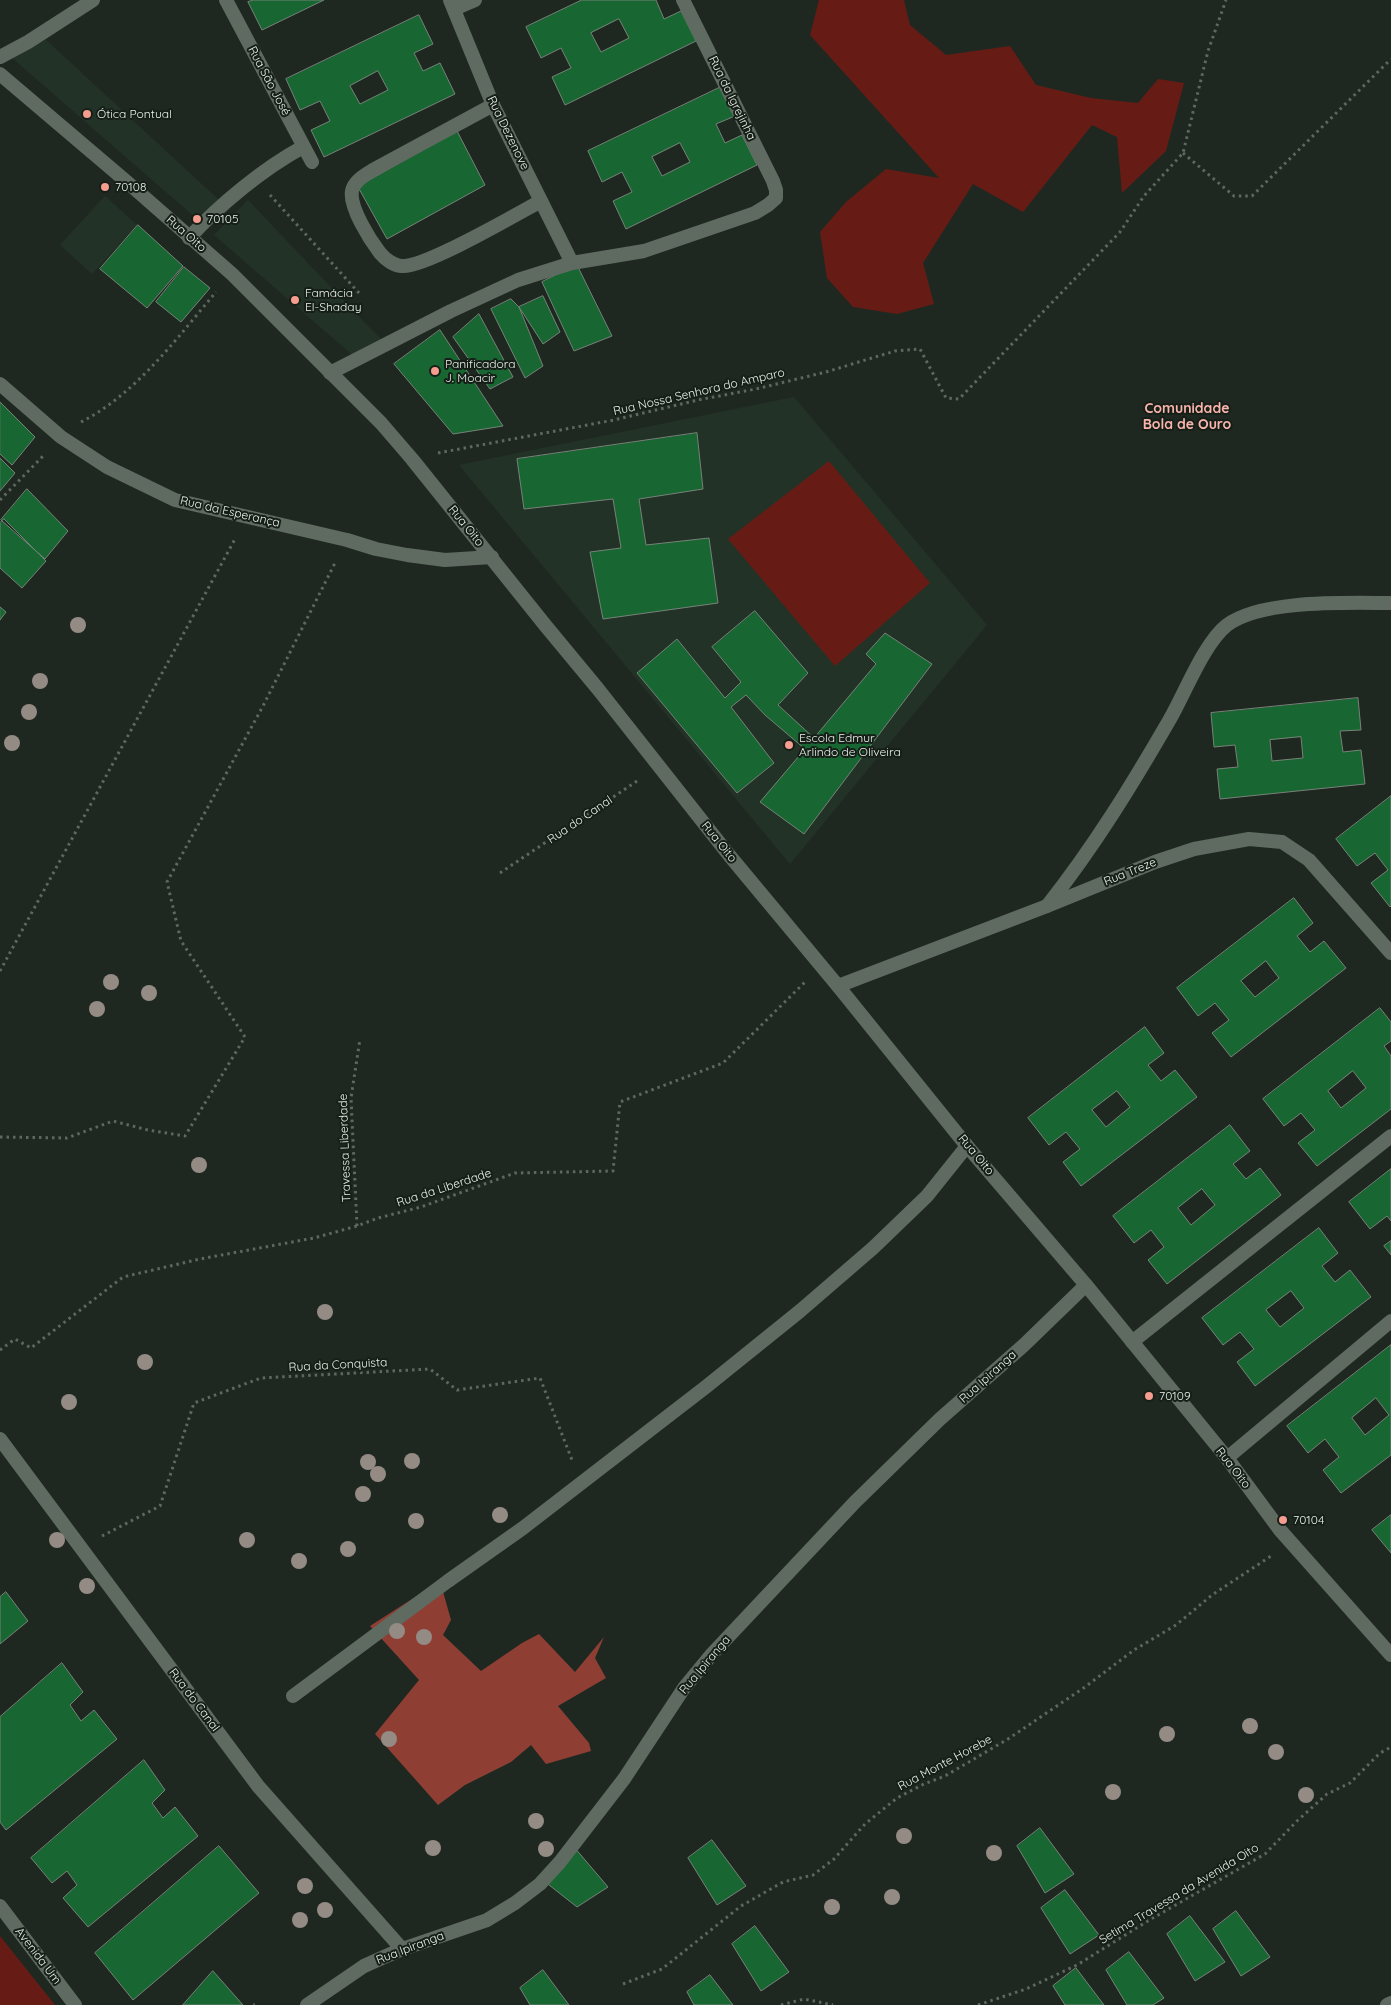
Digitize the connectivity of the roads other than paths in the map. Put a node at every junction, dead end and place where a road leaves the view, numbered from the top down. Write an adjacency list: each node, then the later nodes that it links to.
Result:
1 (93, 0): 6 (street)
2 (226, 0): 9 (street, Rua São José)
3 (475, 0): 5 (street)
4 (683, 0): 13 (street, Rua da Igrejinha)
5 (452, 5): 8 (street, Rua Dezenove)
6 (0, 57)
7 (0, 74): 12 (street, Rua Oito)
8 (493, 104): 11 (street, Rua Dezenove); 11 (street)
9 (303, 147): 10 (street, Rua São José); 12 (street)
10 (312, 162)
11 (541, 201): 13 (street, Rua Dezenove)
12 (189, 238): 14 (street, Rua Oito)
13 (572, 263): 14 (street)
14 (330, 374): 16 (street, Rua Oito)
15 (0, 384): 16 (street, Rua da Esperança)
16 (492, 557): 20 (street, Rua Oito)
17 (1391, 603): 18 (street)
18 (1047, 906): 19 (street, Rua Treze); 20 (street, Rua Treze)
19 (1391, 953)
20 (838, 986): 22 (street, Rua Oito)
21 (1391, 1136): 25 (street)
22 (967, 1146): 23 (street, Rua Oito); 29 (street)
23 (1086, 1285): 25 (street, Rua Oito); 31 (street, Rua Ipiranga)
24 (1391, 1321): 27 (street)
25 (1132, 1342): 27 (street, Rua Oito)
26 (0, 1439): 31 (street, Rua do Canal)
27 (1226, 1458): 28 (street, Rua Oito)
28 (1391, 1655)
29 (293, 1696)
30 (0, 1906): 33 (street, Avenida Um)
31 (402, 1949): 34 (street, Rua Ipiranga)
32 (1391, 2003): 35 (street)
33 (75, 2005)
34 (307, 2005)
35 (1387, 2005)

